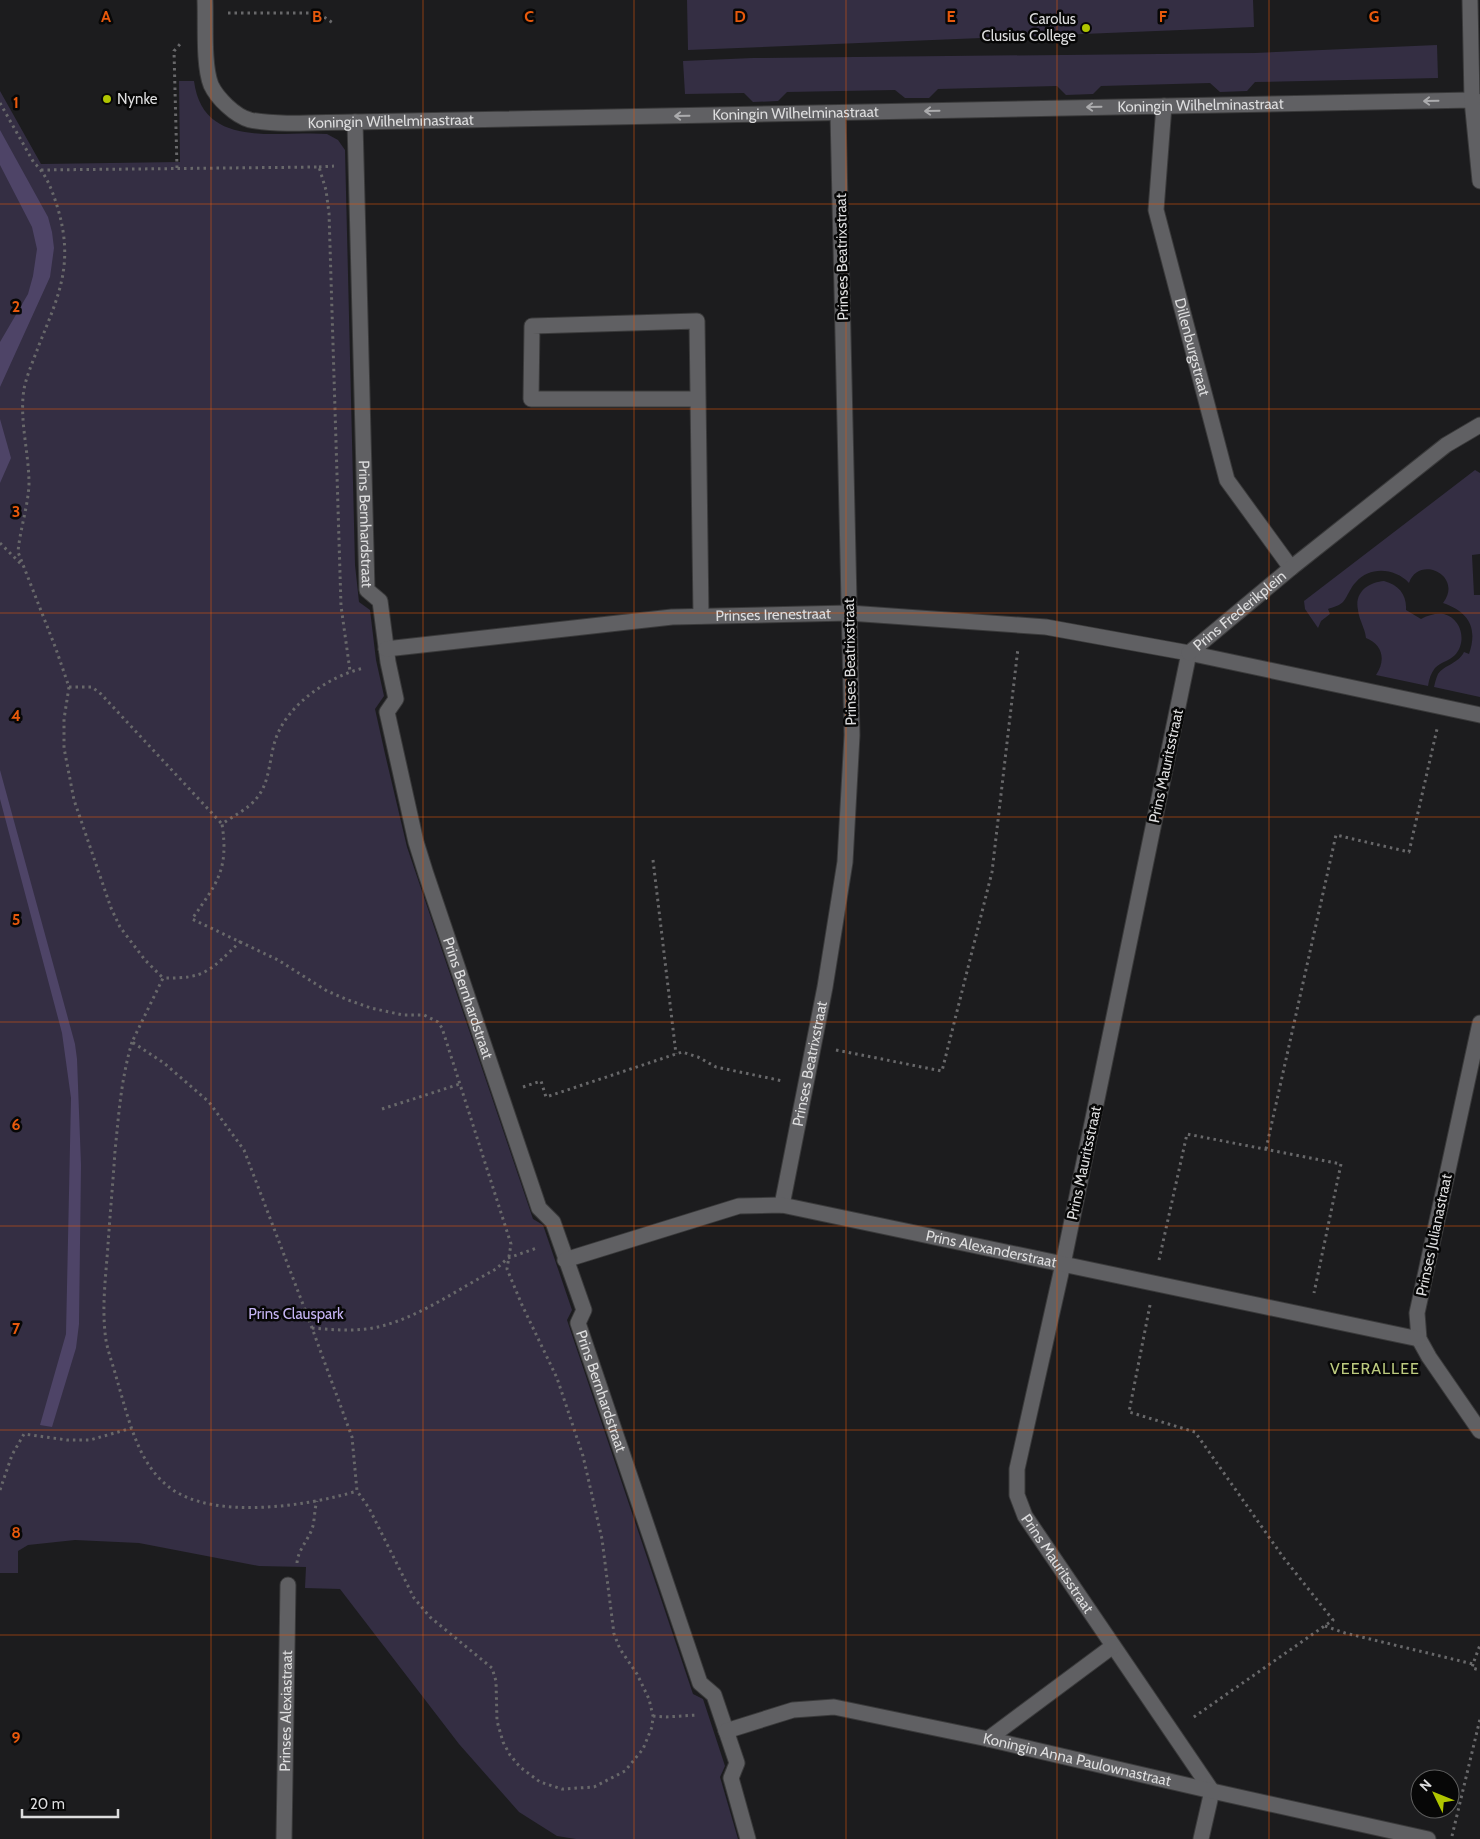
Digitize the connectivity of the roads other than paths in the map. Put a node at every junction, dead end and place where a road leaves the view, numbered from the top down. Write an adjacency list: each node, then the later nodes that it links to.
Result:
1 (1470, 0): 3 (street)
2 (206, 6): 6 (street, Koningin Wilhelminastraat)
3 (1476, 101): 4 (street, Koningin Wilhelminastraat, one-way to 4); 7 (street)
4 (1164, 106): 5 (street, Koningin Wilhelminastraat, one-way to 5); 10 (street, Dillenburgstraat)
5 (838, 113): 6 (street, Koningin Wilhelminastraat, one-way to 6); 11 (street, Prinses Beatrixstraat)
6 (355, 122): 14 (street, Prins Bernhardstraat)
7 (1480, 181)
8 (698, 399): 8 (street); 12 (street)
9 (1480, 425): 10 (street, Prins Frederikplein)
10 (1292, 568): 13 (street, Prins Frederikplein)
11 (849, 613): 12 (street, Prinses Irenestraat); 13 (street, Prinses Irenestraat); 17 (street, Prinses Beatrixstraat)
12 (701, 616): 14 (street, Prinses Irenestraat)
13 (1189, 653): 15 (street, Prins Frederikplein); 19 (street, Prins Mauritsstraat)
14 (387, 656): 18 (street, Prins Bernhardstraat)
15 (1480, 715)
16 (1480, 1023): 20 (street, Prinses Julianastraat)
17 (782, 1205): 18 (street, Prins Alexanderstraat); 19 (street, Prins Alexanderstraat)
18 (565, 1260): 24 (street, Prins Bernhardstraat)
19 (1063, 1264): 20 (street, Prins Alexanderstraat); 23 (street, Prins Mauritsstraat)
20 (1419, 1339): 21 (street, Prinses Julianastraat)
21 (1480, 1431)
22 (288, 1585): 27 (street, Prinses Alexiastraat)
23 (1113, 1646): 25 (street); 26 (street, Prins Mauritsstraat)
24 (726, 1731): 25 (street, Koningin Anna Paulownastraat); 28 (street, Prins Bernhardstraat)
25 (988, 1739): 26 (street, Koningin Anna Paulownastraat)
26 (1212, 1791): 29 (street); 30 (street, Koningin Anna Paulownastraat)
27 (284, 1839)
28 (748, 1839)
29 (1200, 1839)
30 (1428, 1839)

